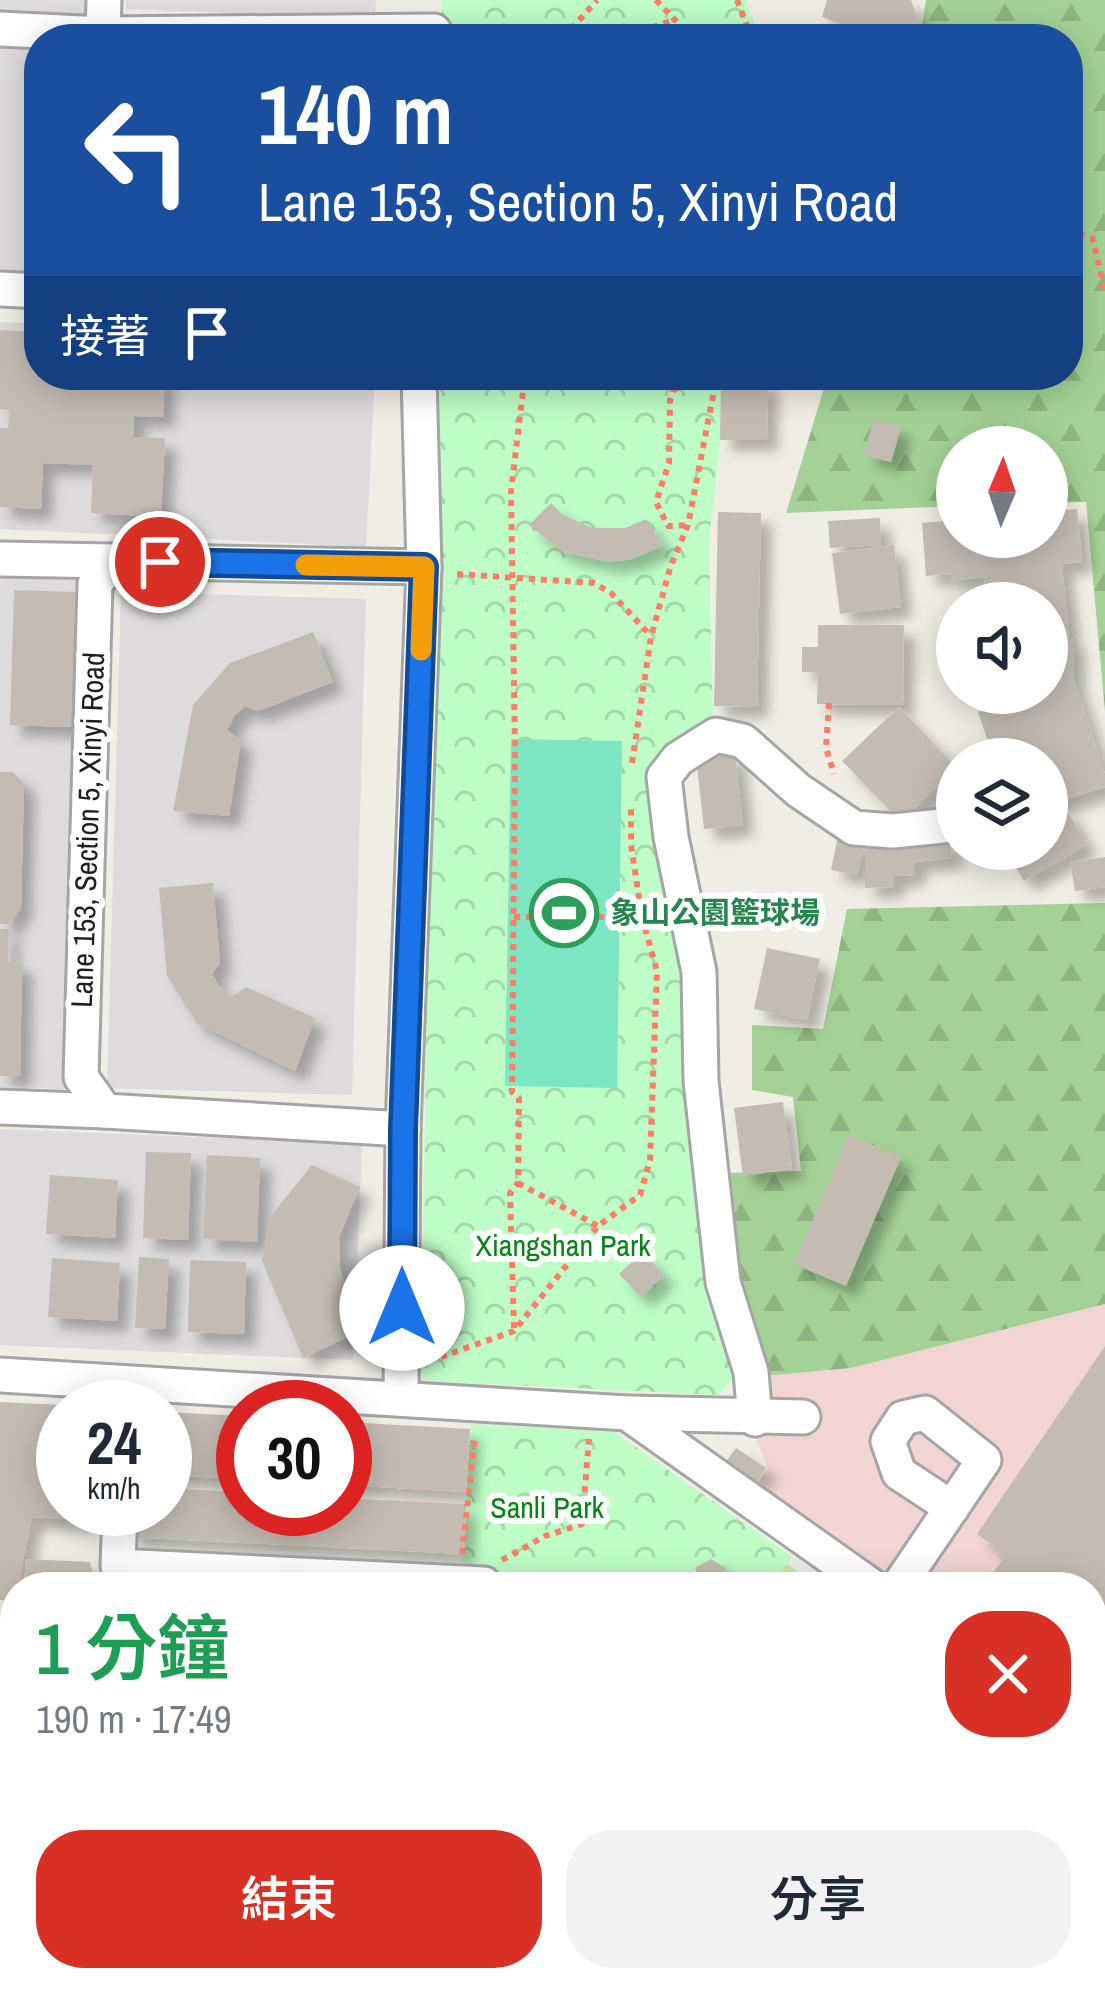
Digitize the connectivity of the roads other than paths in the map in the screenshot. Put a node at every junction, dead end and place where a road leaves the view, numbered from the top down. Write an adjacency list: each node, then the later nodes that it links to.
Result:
1 (104, 17): 2 (street); 3 (street)
2 (434, 23)
3 (43, 24)
4 (419, 390): 7 (street)
5 (0, 559): 6 (street)
6 (113, 562): 7 (street); 10 (street, Lane 153, Section 5, Xinyi Road)
7 (424, 567): 11 (street)
8 (936, 827): 18 (street)
9 (0, 1107): 10 (street)
10 (105, 1112): 11 (street)
11 (403, 1129): 15 (street)
12 (0, 1375): 13 (street)
13 (36, 1381)
14 (192, 1395): 15 (street)
15 (401, 1397): 16 (street)
16 (628, 1413): 18 (street); 22 (street)
17 (803, 1417): 18 (street)
18 (755, 1419)
19 (952, 1508): 23 (street)
20 (119, 1536): 21 (street)
21 (236, 1572)
22 (852, 1572)
23 (908, 1572)

